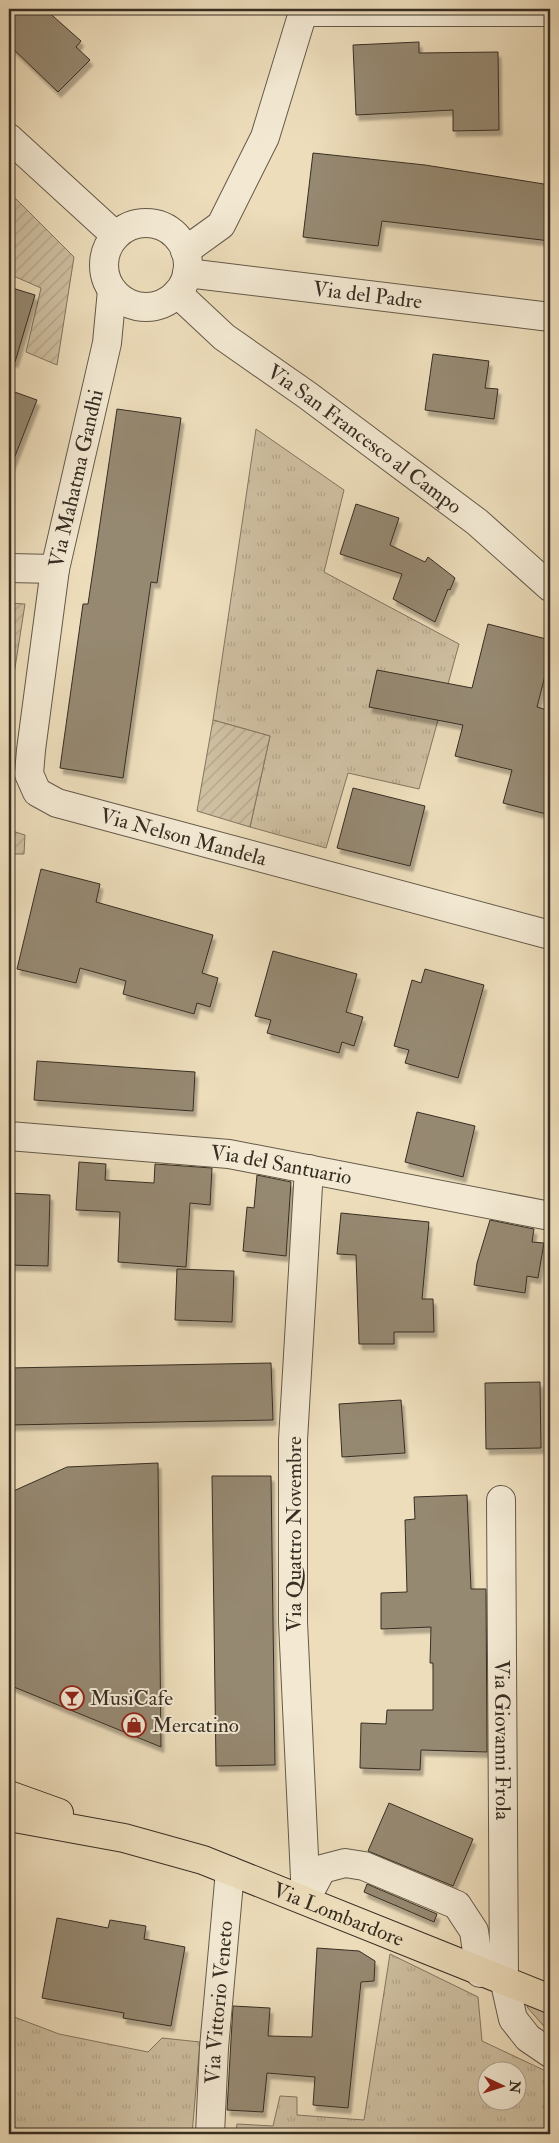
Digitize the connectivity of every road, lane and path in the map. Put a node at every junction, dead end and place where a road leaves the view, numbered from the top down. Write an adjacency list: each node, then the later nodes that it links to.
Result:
1 (304, 10): 2 (street); 5 (street)
2 (550, 12)
3 (9, 138): 4 (street)
4 (115, 236): 5 (street); 6 (street)
5 (183, 273): 7 (street); 8 (street, Via del Padre); 10 (street, Via San Francesco al Campo)
6 (112, 290): 7 (street); 9 (street, Via Mahatma Gandhi)
7 (135, 305): 9 (street, Via Mahatma Gandhi)
8 (550, 317)
9 (107, 343): 13 (street, Via Mahatma Gandhi)
10 (515, 555): 11 (street); 14 (street, Via San Francesco al Campo)
11 (550, 560)
12 (9, 568): 13 (street, Via Mahatma Gandhi)
13 (54, 569): 15 (street, Via Nelson Mandela)
14 (550, 587)
15 (550, 935)
16 (9, 1136): 17 (street, Via del Santuario)
17 (309, 1170): 18 (street, Via del Santuario); 24 (street, Via Quattro Novembre)
18 (550, 1216)
19 (501, 1500): 25 (street, Via Giovanni Frola)
20 (9, 1794): 22 (main road, Via Lombardore)
21 (9, 1816): 22 (main road, Via Lombardore)
22 (124, 1838): 23 (main road, Via Lombardore)
23 (230, 1871): 24 (main road, Via Lombardore); 28 (street, Via Vittorio Veneto)
24 (306, 1900): 25 (main road, Via Lombardore); 25 (street)
25 (492, 1976): 26 (main road, Via Lombardore); 27 (street)
26 (550, 1999)
27 (550, 2053)
28 (210, 2134)

